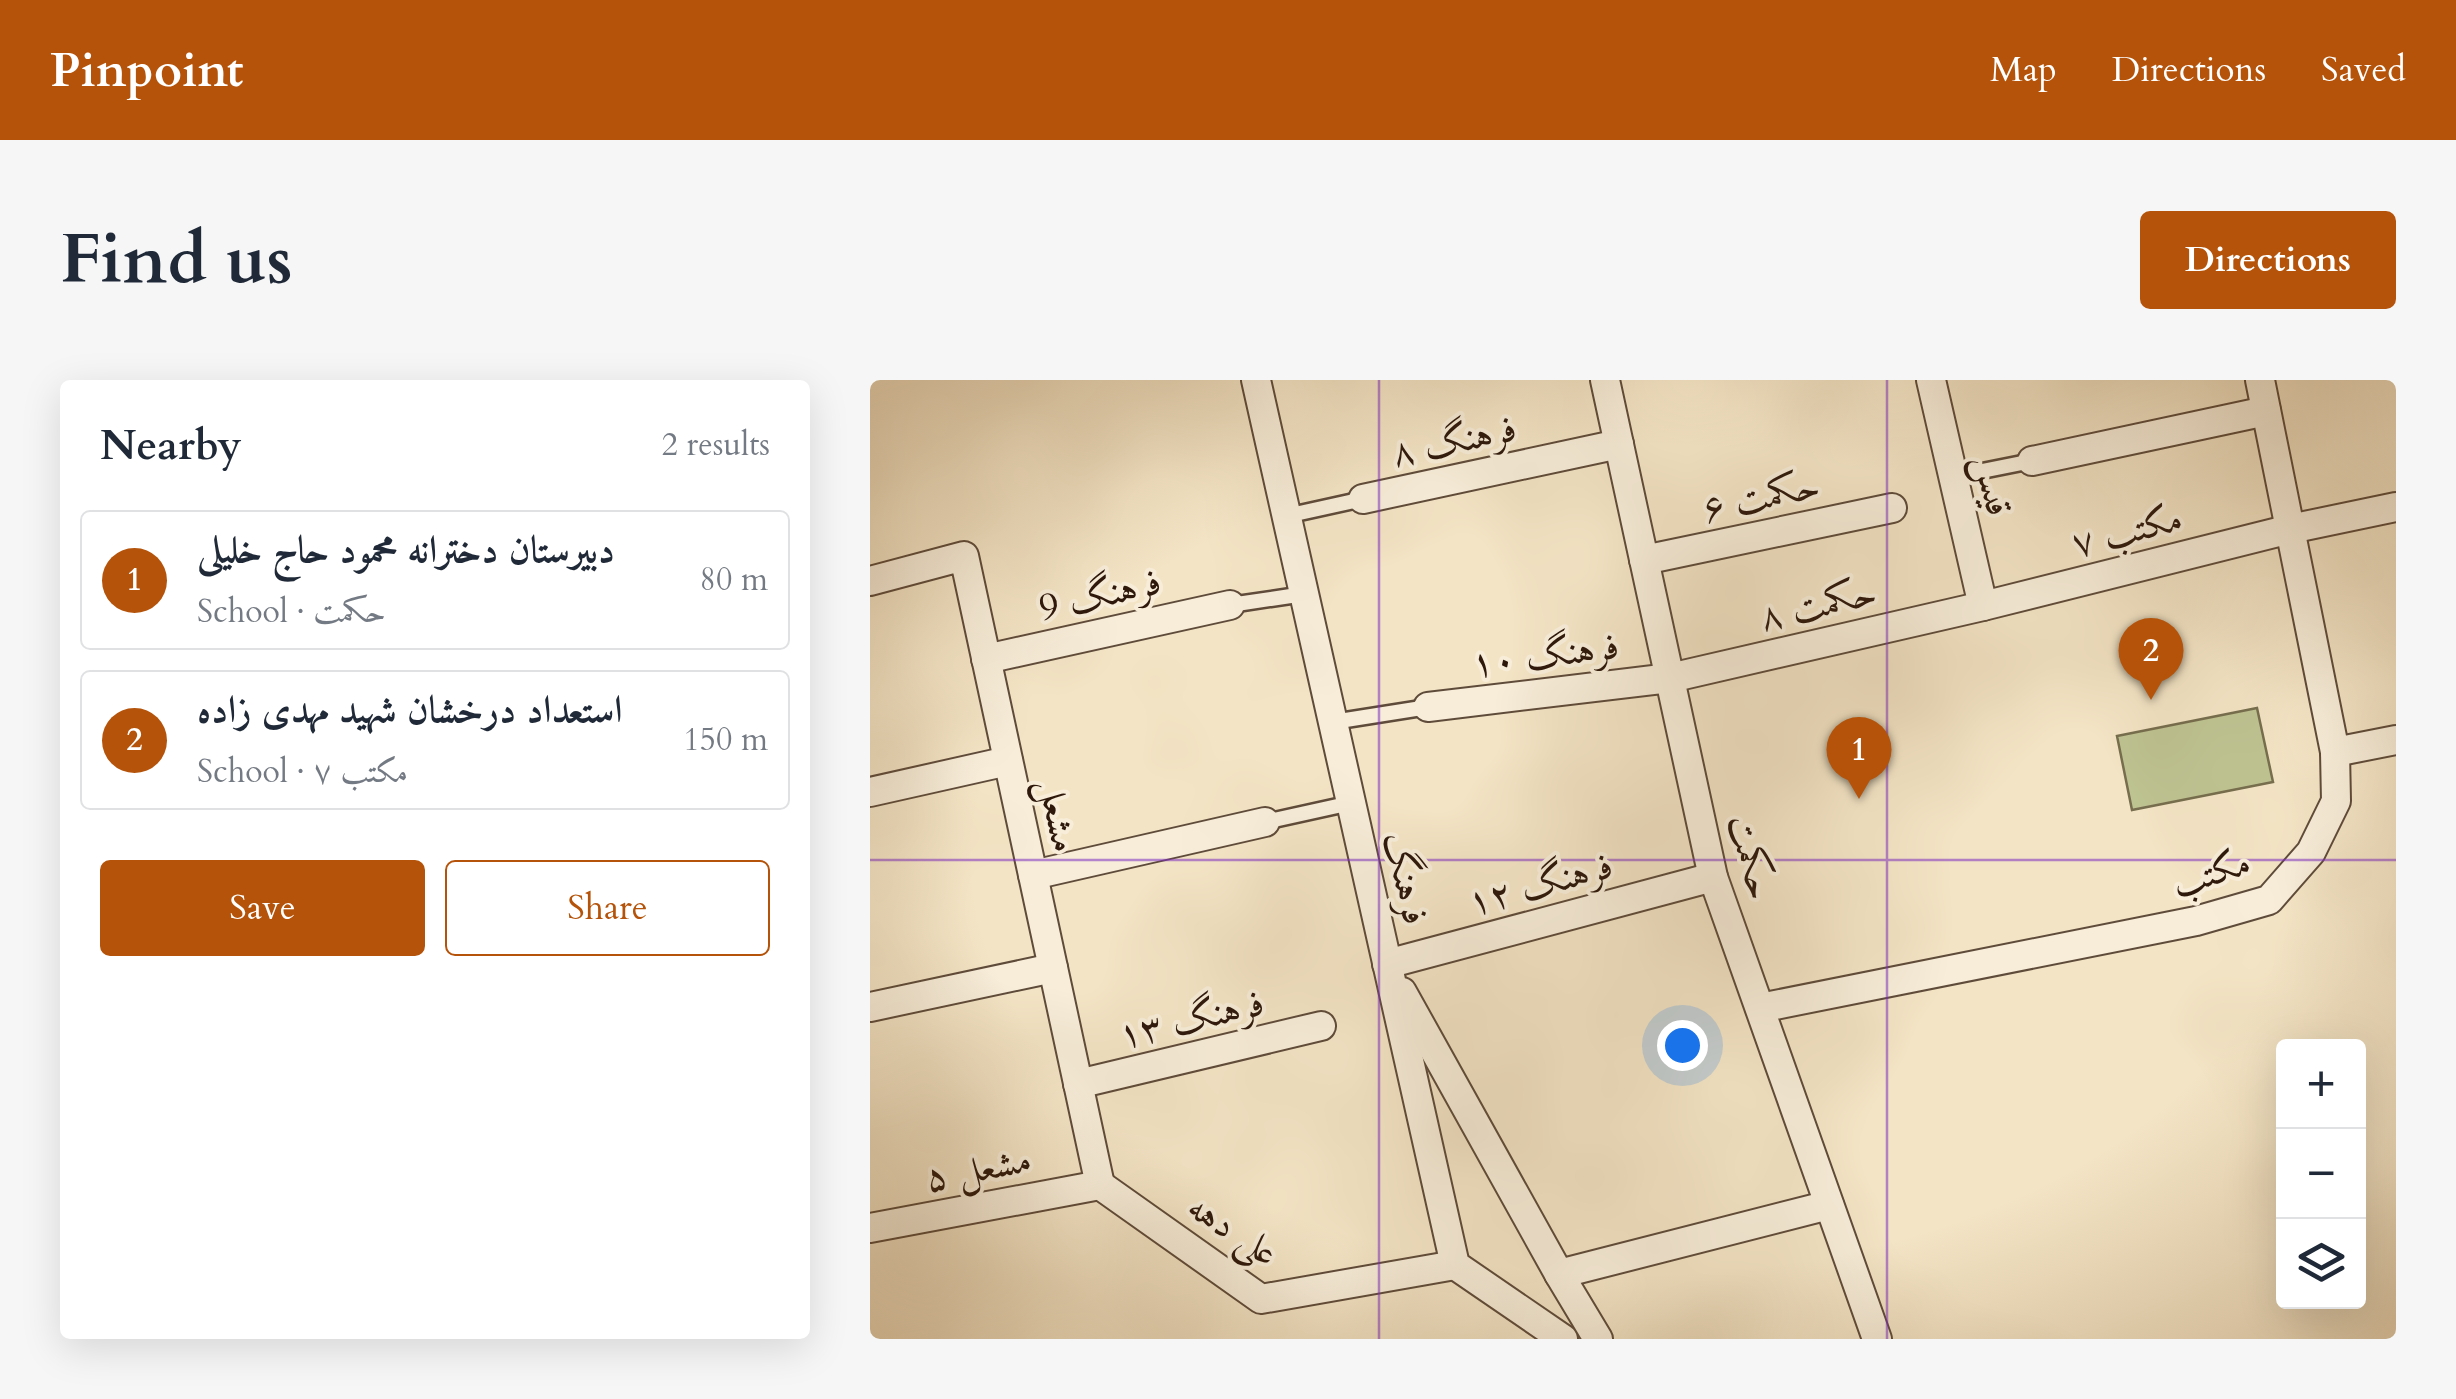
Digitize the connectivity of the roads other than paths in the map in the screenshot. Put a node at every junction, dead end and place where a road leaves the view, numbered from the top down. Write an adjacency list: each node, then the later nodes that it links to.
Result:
1 (1256, 380): 12 (street, فرهنگ)
2 (1606, 380): 6 (street, حکمت)
3 (1931, 380): 8 (street, قیس)
4 (2260, 380): 5 (street, مکتب)
5 (2266, 411): 7 (street); 13 (street, مکتب)
6 (1620, 444): 9 (street, فرهنگ ۸); 14 (street, حکمت)
7 (2032, 461): 8 (lane)
8 (1952, 477): 18 (street, قیس)
9 (1363, 500): 12 (lane)
10 (2396, 507): 13 (street, مکتب ۷)
11 (1892, 508): 14 (street, حکمت ۶)
12 (1286, 516): 16 (street, فرهنگ)
13 (2290, 529): 18 (street, مکتب ۷); 24 (street, مکتب)
14 (1644, 560): 20 (street, حکمت)
15 (870, 581): 19 (street, مشعل)
16 (1304, 594): 17 (lane); 22 (street, فرهنگ)
17 (1230, 604): 19 (street, فرهنگ 9)
18 (1983, 606): 20 (street, حکمت ۸)
19 (986, 659): 25 (street, مشعل)
20 (1670, 678): 21 (street, فرهنگ ۱۰); 30 (street, حکمت)
21 (1428, 706): 22 (lane)
22 (1333, 722): 27 (street, فرهنگ)
23 (2396, 740): 24 (street)
24 (2335, 752): 34 (street, مکتب)
25 (1008, 762): 26 (street); 29 (street, مشعل)
26 (870, 792)
27 (1351, 803): 28 (lane); 31 (street, فرهنگ)
28 (1265, 822): 29 (street)
29 (1033, 875): 32 (street, مشعل)
30 (1713, 877): 31 (street, فرهنگ ۱۲); 34 (street, حکمت)
31 (1387, 964): 40 (street, فرهنگ); 41 (street)
32 (1053, 968): 33 (street); 36 (street, مشعل)
33 (870, 1008)
34 (1760, 1008): 38 (street, حکمت)
35 (1321, 1026): 36 (street, فرهنگ ۱۳)
36 (1078, 1084): 37 (street, مشعل)
37 (1100, 1184): 39 (street, مشعل ۵); 40 (street, علی دهه)
38 (1830, 1205): 41 (street); 44 (street, حکمت)
39 (870, 1228)
40 (1455, 1265): 42 (street)
41 (1559, 1274): 43 (street)
42 (1563, 1339)
43 (1598, 1339)
44 (1877, 1339)

